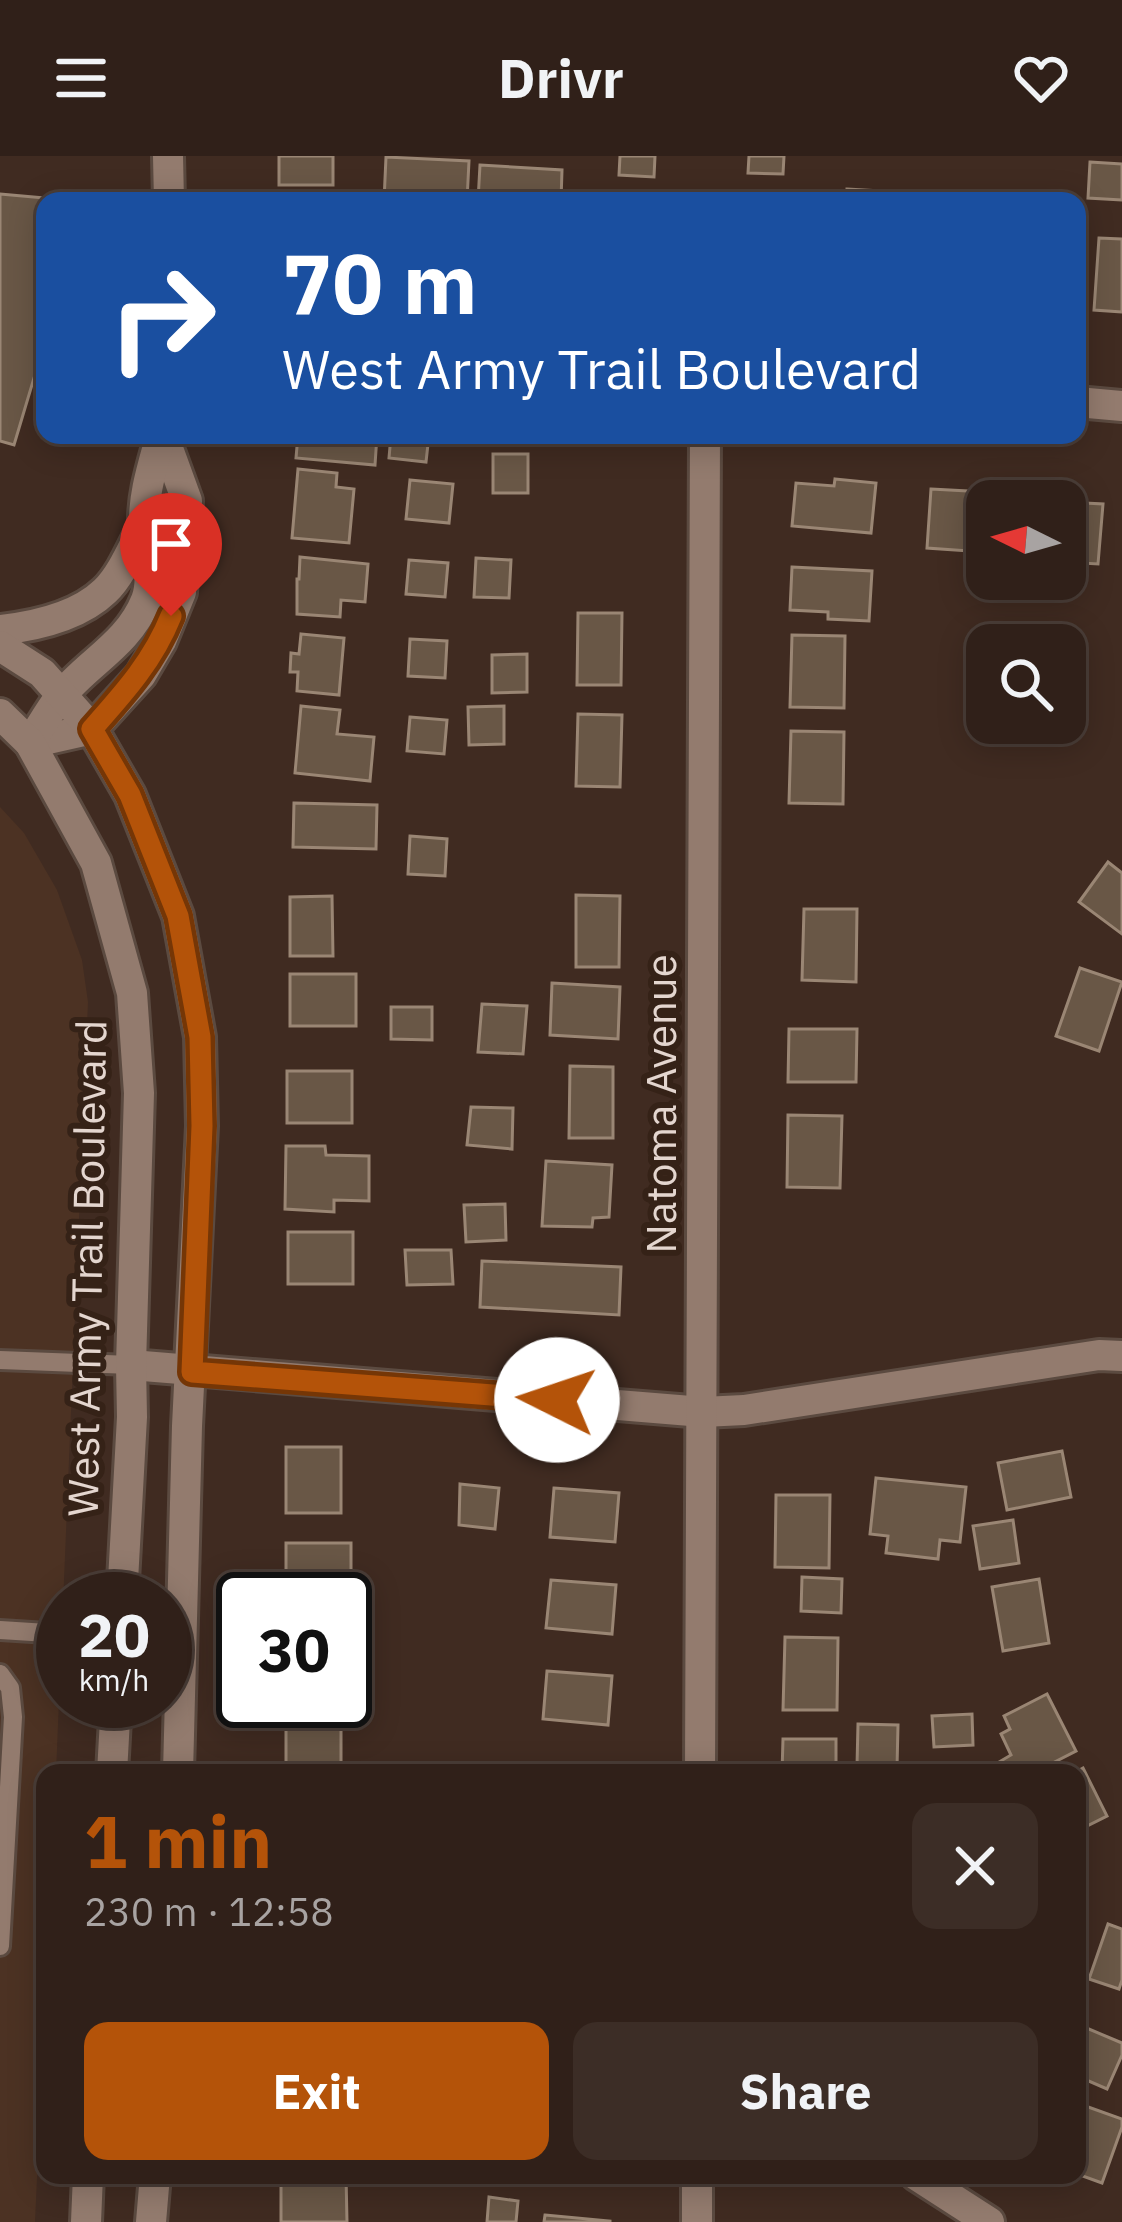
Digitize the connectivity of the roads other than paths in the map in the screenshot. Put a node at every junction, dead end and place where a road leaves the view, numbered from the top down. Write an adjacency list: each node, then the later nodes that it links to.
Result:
1 (168, 156): 2 (street)
2 (169, 192)
3 (1086, 403): 4 (street)
4 (1122, 406)
5 (159, 444): 8 (street)
6 (165, 444): 13 (street)
7 (704, 444): 19 (street, Natoma Avenue)
8 (144, 526): 9 (street); 11 (street)
9 (0, 630)
10 (0, 646): 11 (street)
11 (62, 694): 13 (street); 14 (street)
12 (0, 714): 14 (street, West Army Trail Boulevard)
13 (92, 729): 14 (street); 18 (street)
14 (30, 743): 17 (street, West Army Trail Boulevard)
15 (1122, 1356): 19 (street)
16 (0, 1360): 17 (lane)
17 (131, 1365): 18 (street); 20 (street, West Army Trail Boulevard)
18 (192, 1372): 19 (street); 26 (street)
19 (703, 1412): 27 (street, Natoma Avenue)
20 (123, 1572)
21 (0, 1630): 22 (lane)
22 (36, 1632)
23 (0, 1674): 28 (lane)
24 (114, 1728): 25 (street)
25 (112, 1764)
26 (178, 1764)
27 (700, 1764)
28 (0, 1946)
29 (88, 2184): 33 (street)
30 (154, 2184): 34 (street)
31 (698, 2184): 35 (street)
32 (930, 2184): 36 (street)
33 (86, 2222)
34 (151, 2222)
35 (697, 2222)
36 (989, 2222)

